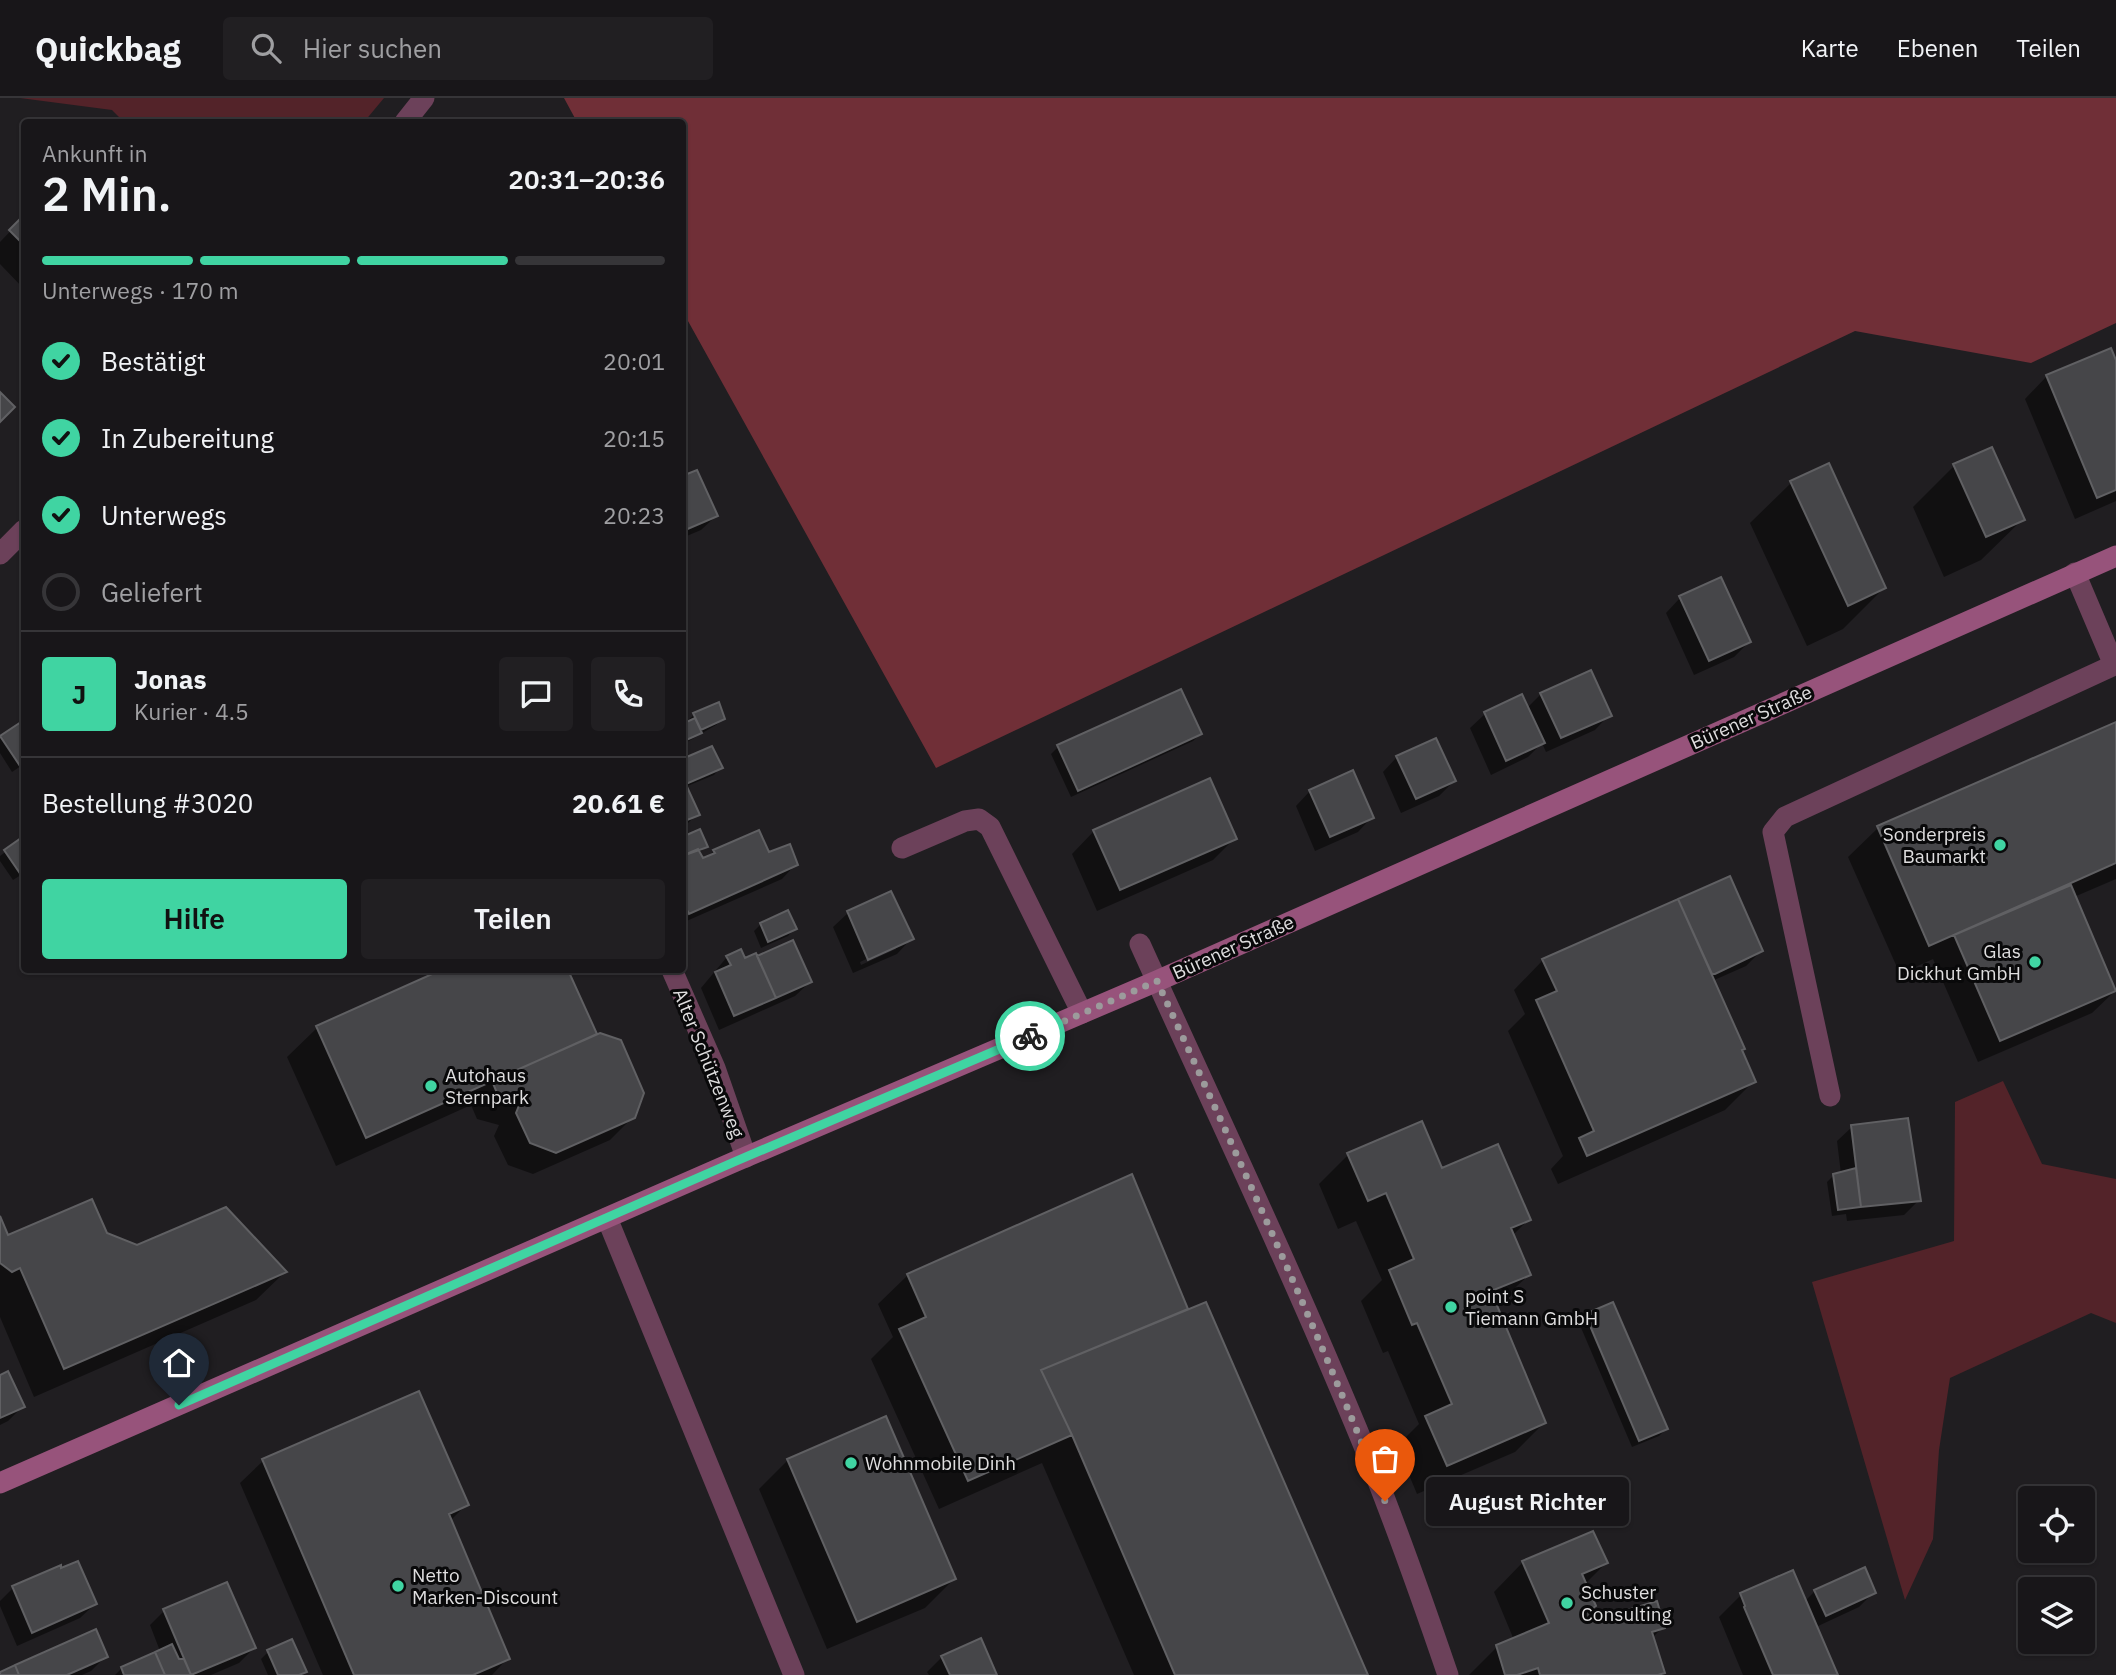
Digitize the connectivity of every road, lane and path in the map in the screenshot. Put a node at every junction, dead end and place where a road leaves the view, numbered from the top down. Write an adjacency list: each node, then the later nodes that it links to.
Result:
1 (425, 98): 2 (street)
2 (407, 119)
3 (21, 533): 4 (street)
4 (0, 554)
5 (2116, 556): 6 (main road, Bürener Straße)
6 (2075, 573): 7 (street); 11 (main road, Bürener Straße)
7 (2115, 668): 13 (street)
8 (902, 848): 12 (street)
9 (1140, 944): 11 (street)
10 (673, 973): 14 (street, Alter Schützenweg)
11 (1157, 981): 12 (main road, Bürener Straße); 18 (street)
12 (1082, 1013): 14 (main road, Bürener Straße)
13 (1830, 1096)
14 (746, 1157): 15 (main road, Bürener Straße)
15 (607, 1217): 16 (main road, Bürener Straße); 17 (street)
16 (0, 1483)
17 (794, 1675)
18 (1448, 1675)

